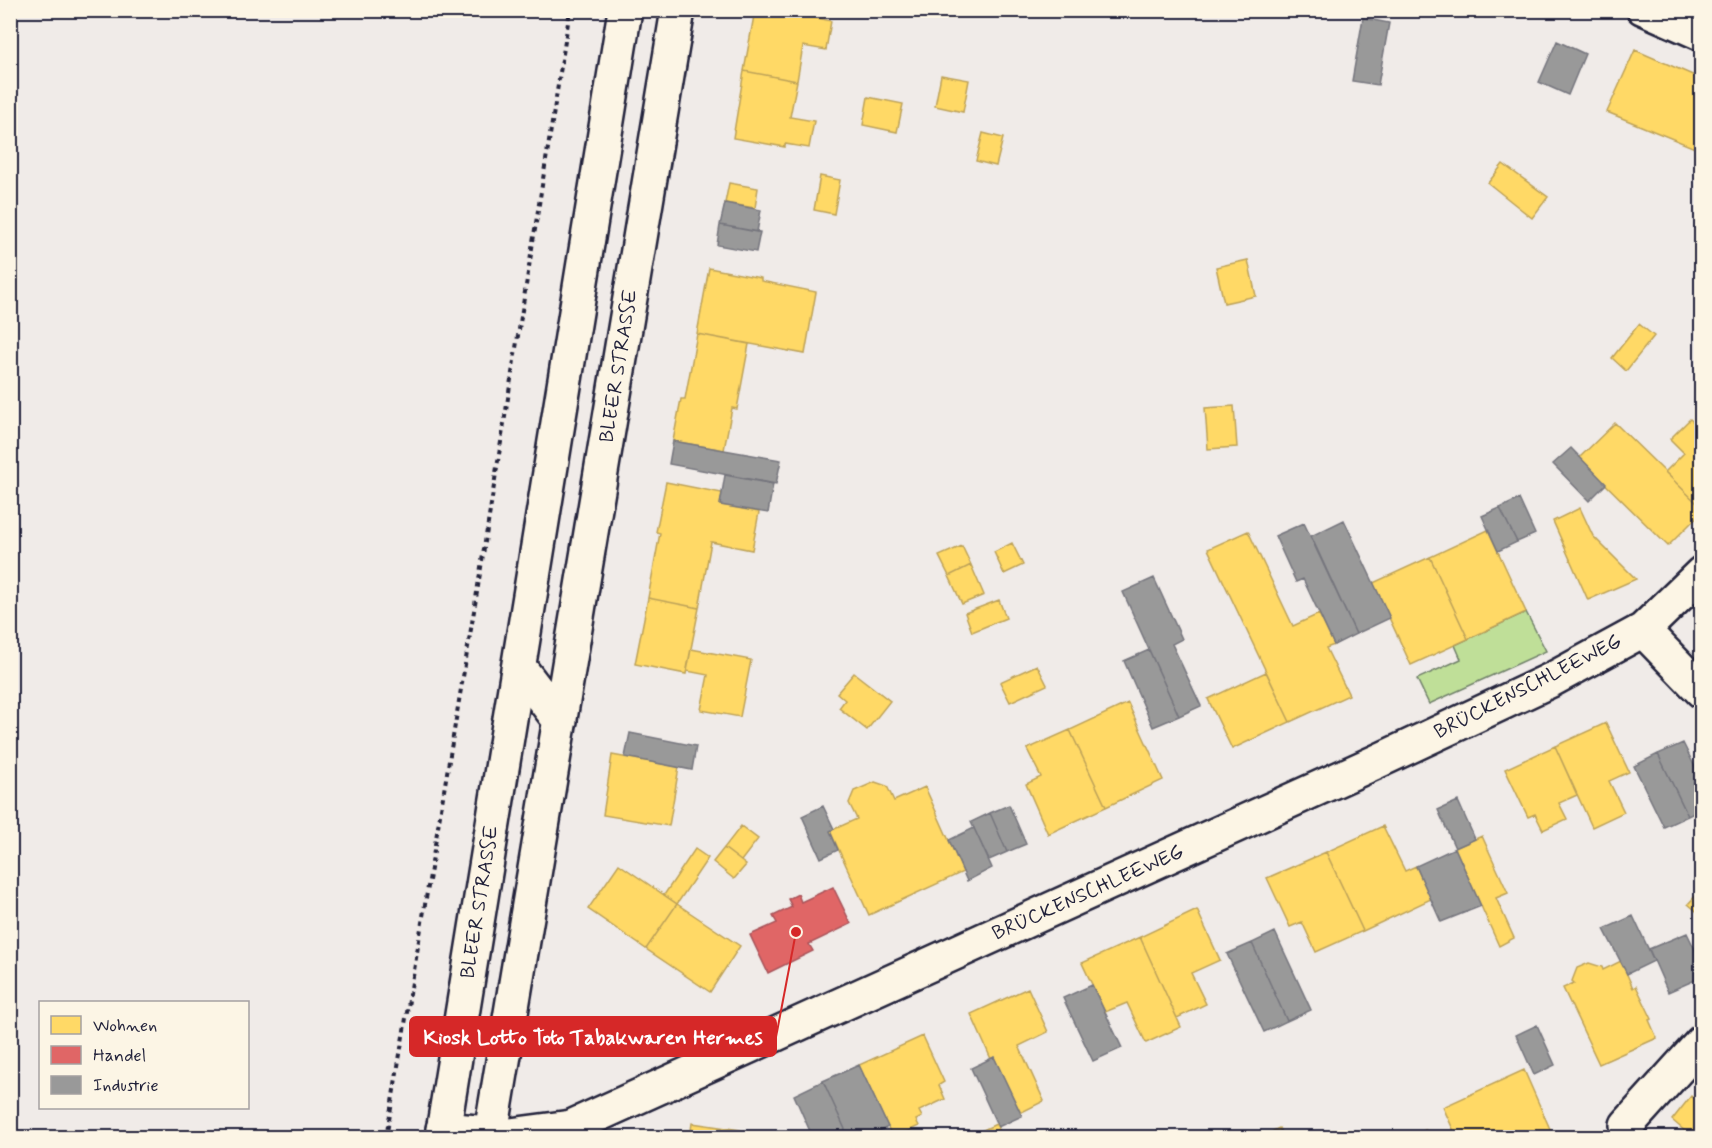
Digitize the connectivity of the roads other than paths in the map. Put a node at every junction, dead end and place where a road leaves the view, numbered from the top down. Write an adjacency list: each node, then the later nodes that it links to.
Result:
1 (625, 10): 7 (street, BLEER STRASSE)
2 (678, 10): 9 (street, BLEER STRASSE)
3 (1641, 10): 4 (lane)
4 (1701, 37)
5 (1701, 573): 6 (street, BRÜCKENSCHLEEWEG)
6 (1644, 630): 8 (street); 13 (street, BRÜCKENSCHLEEWEG)
7 (519, 667): 9 (street); 12 (street, BLEER STRASSE)
8 (1701, 691)
9 (560, 721): 13 (street, BLEER STRASSE)
10 (1701, 1041): 11 (street)
11 (1627, 1125)
12 (443, 1133): 13 (street, BRÜCKENSCHLEEWEG)
13 (491, 1133)

